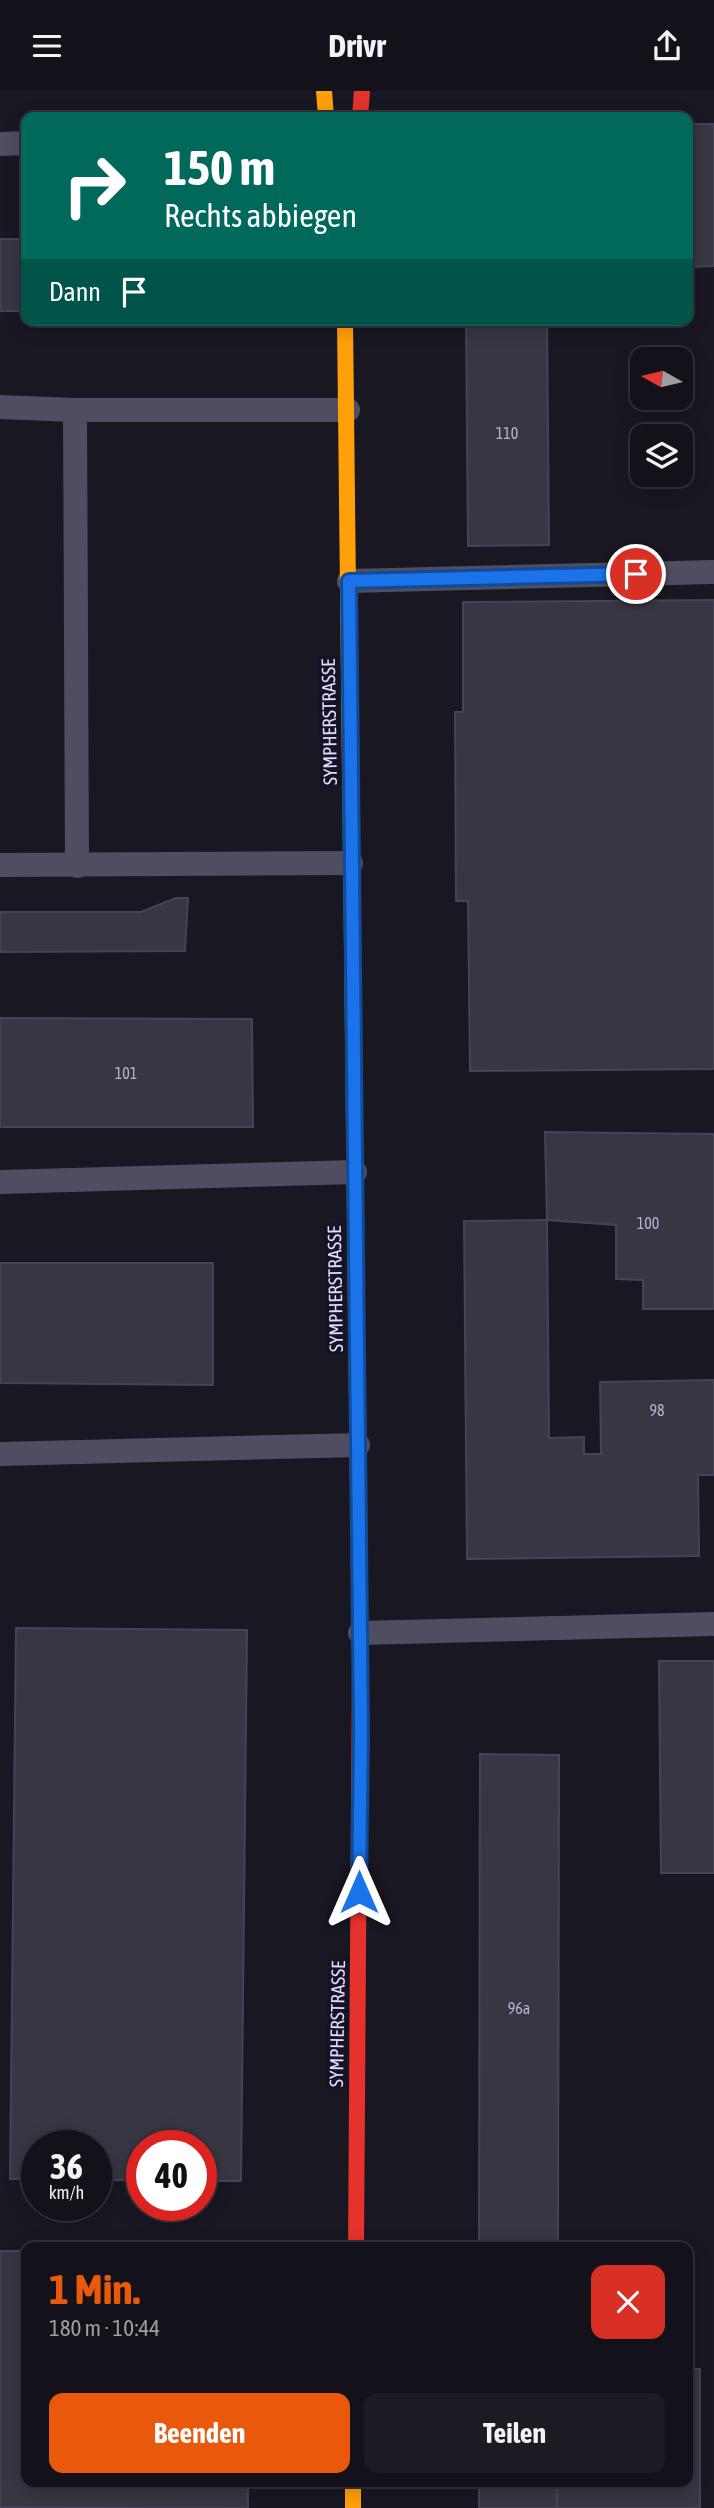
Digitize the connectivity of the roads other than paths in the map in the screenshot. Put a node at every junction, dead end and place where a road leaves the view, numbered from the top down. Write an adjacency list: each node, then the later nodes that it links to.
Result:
1 (324, 91): 3 (street)
2 (362, 91): 4 (street)
3 (326, 112)
4 (360, 112)
5 (21, 143): 6 (lane)
6 (0, 144)
7 (346, 326): 10 (street, SYMPHERSTRASSE)
8 (0, 407): 9 (lane)
9 (75, 410): 10 (lane); 15 (lane)
10 (348, 410): 12 (street, SYMPHERSTRASSE)
11 (714, 572): 12 (lane)
12 (349, 581): 13 (street, SYMPHERSTRASSE)
13 (351, 863): 15 (lane); 16 (street, SYMPHERSTRASSE)
14 (0, 865): 15 (lane)
15 (77, 866)
16 (355, 1172): 17 (lane); 18 (street, SYMPHERSTRASSE)
17 (0, 1182)
18 (358, 1445): 19 (lane); 21 (street, SYMPHERSTRASSE)
19 (0, 1454)
20 (714, 1624): 21 (lane)
21 (360, 1633): 22 (street, SYMPHERSTRASSE)
22 (356, 2242)
23 (353, 2487): 24 (street)
24 (353, 2508)

